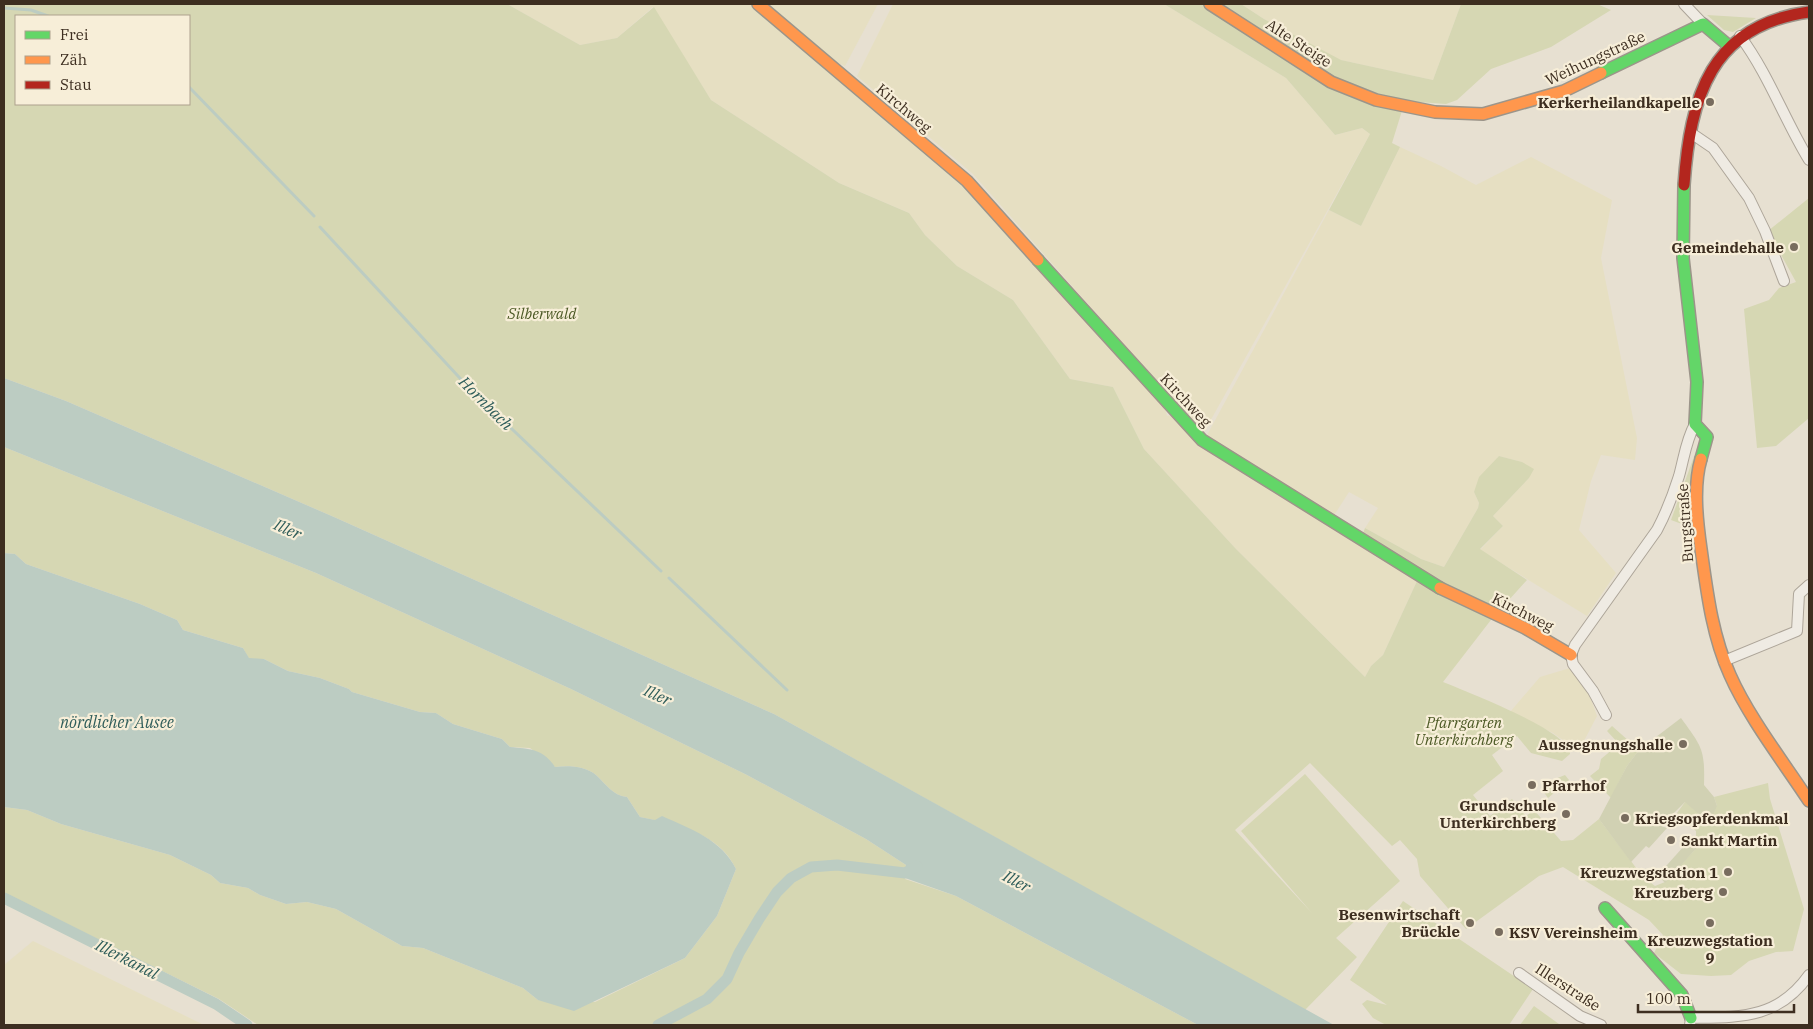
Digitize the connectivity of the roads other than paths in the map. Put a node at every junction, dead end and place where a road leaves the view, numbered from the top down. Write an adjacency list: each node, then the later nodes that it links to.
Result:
1 (758, 4): 14 (street, Kirchweg)
2 (1210, 4): 8 (street, Alte Steige)
3 (1684, 4): 5 (street)
4 (1809, 12): 6 (street)
5 (1703, 24): 7 (street); 8 (street, Weihungstraße)
6 (1740, 36): 7 (street); 10 (street)
7 (1729, 46): 9 (street, Burgstraße)
8 (1376, 100)
9 (1691, 133): 11 (street); 12 (street, Burgstraße)
10 (1809, 160)
11 (1784, 281)
12 (1696, 424): 14 (street); 15 (street, Burgstraße)
13 (1809, 585): 15 (street)
14 (1571, 655): 16 (street)
15 (1726, 660): 17 (street, Burgstraße)
16 (1606, 715)
17 (1809, 801)
18 (1605, 908): 21 (street)
19 (1520, 973): 22 (street, Illerstraße)
20 (1809, 975): 21 (street)
21 (1691, 1021)
22 (1600, 1025)

